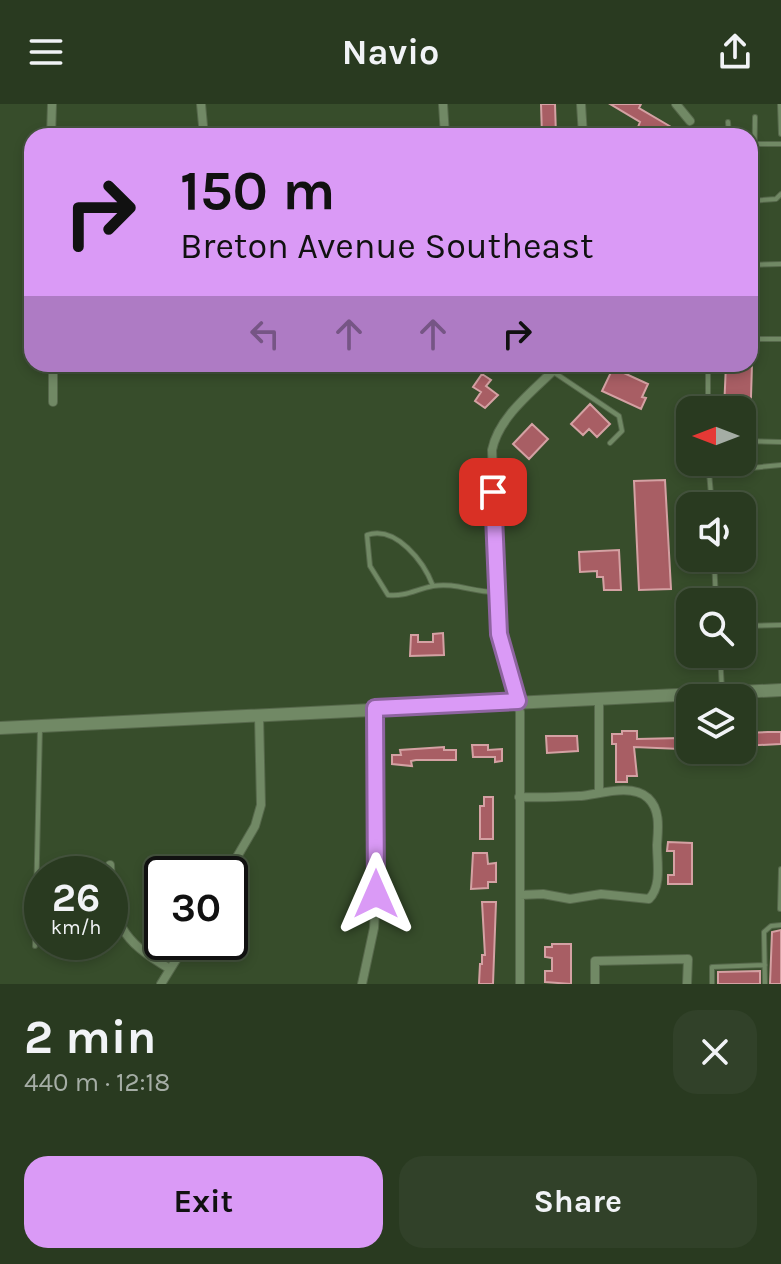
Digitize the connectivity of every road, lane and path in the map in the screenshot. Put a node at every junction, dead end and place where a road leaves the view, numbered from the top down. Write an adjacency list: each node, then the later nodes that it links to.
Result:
1 (52, 104): 10 (street)
2 (201, 104): 11 (street)
3 (443, 104): 12 (street)
4 (581, 104): 13 (street)
5 (676, 104): 8 (street)
6 (780, 104): 16 (lane)
7 (755, 117): 15 (lane)
8 (690, 121)
9 (728, 122): 14 (lane)
10 (51, 128)
11 (203, 128)
12 (444, 128)
13 (582, 128)
14 (728, 128)
15 (754, 128)
16 (781, 134)
17 (758, 144): 18 (lane)
18 (781, 144)
19 (781, 194): 20 (lane)
20 (758, 200)
21 (781, 264): 22 (lane)
22 (758, 265)
23 (758, 339): 24 (lane)
24 (781, 339)
25 (53, 372): 30 (street)
26 (552, 372): 37 (street)
27 (561, 372): 33 (lane)
28 (708, 372): 29 (lane)
29 (708, 396)
30 (53, 402)
31 (756, 441): 32 (lane)
32 (781, 442)
33 (610, 443)
34 (781, 465): 35 (lane)
35 (756, 467)
36 (433, 586): 36 (lane); 37 (lane)
37 (497, 592): 44 (street)
38 (781, 625): 39 (lane)
39 (756, 626)
40 (781, 690): 41 (main road)
41 (756, 691)
42 (676, 694): 43 (main road)
43 (599, 698): 44 (main road); 49 (street)
44 (518, 701): 45 (main road); 50 (street)
45 (375, 708): 46 (main road); 62 (street)
46 (259, 716): 47 (main road); 52 (street)
47 (40, 726): 48 (main road); 51 (lane)
48 (0, 728)
49 (599, 792): 50 (street); 54 (street)
50 (519, 797): 54 (street)
51 (37, 856)
52 (238, 856)
53 (781, 869): 55 (lane)
54 (520, 895): 63 (street)
55 (780, 909)
56 (781, 925): 59 (lane)
57 (128, 937): 60 (street)
58 (176, 960): 60 (street)
59 (765, 965): 66 (lane); 67 (lane)
60 (170, 969): 61 (street)
61 (161, 984)
62 (362, 984)
63 (520, 984)
64 (595, 984): 65 (street)
65 (687, 984)
66 (712, 984)
67 (765, 984)

